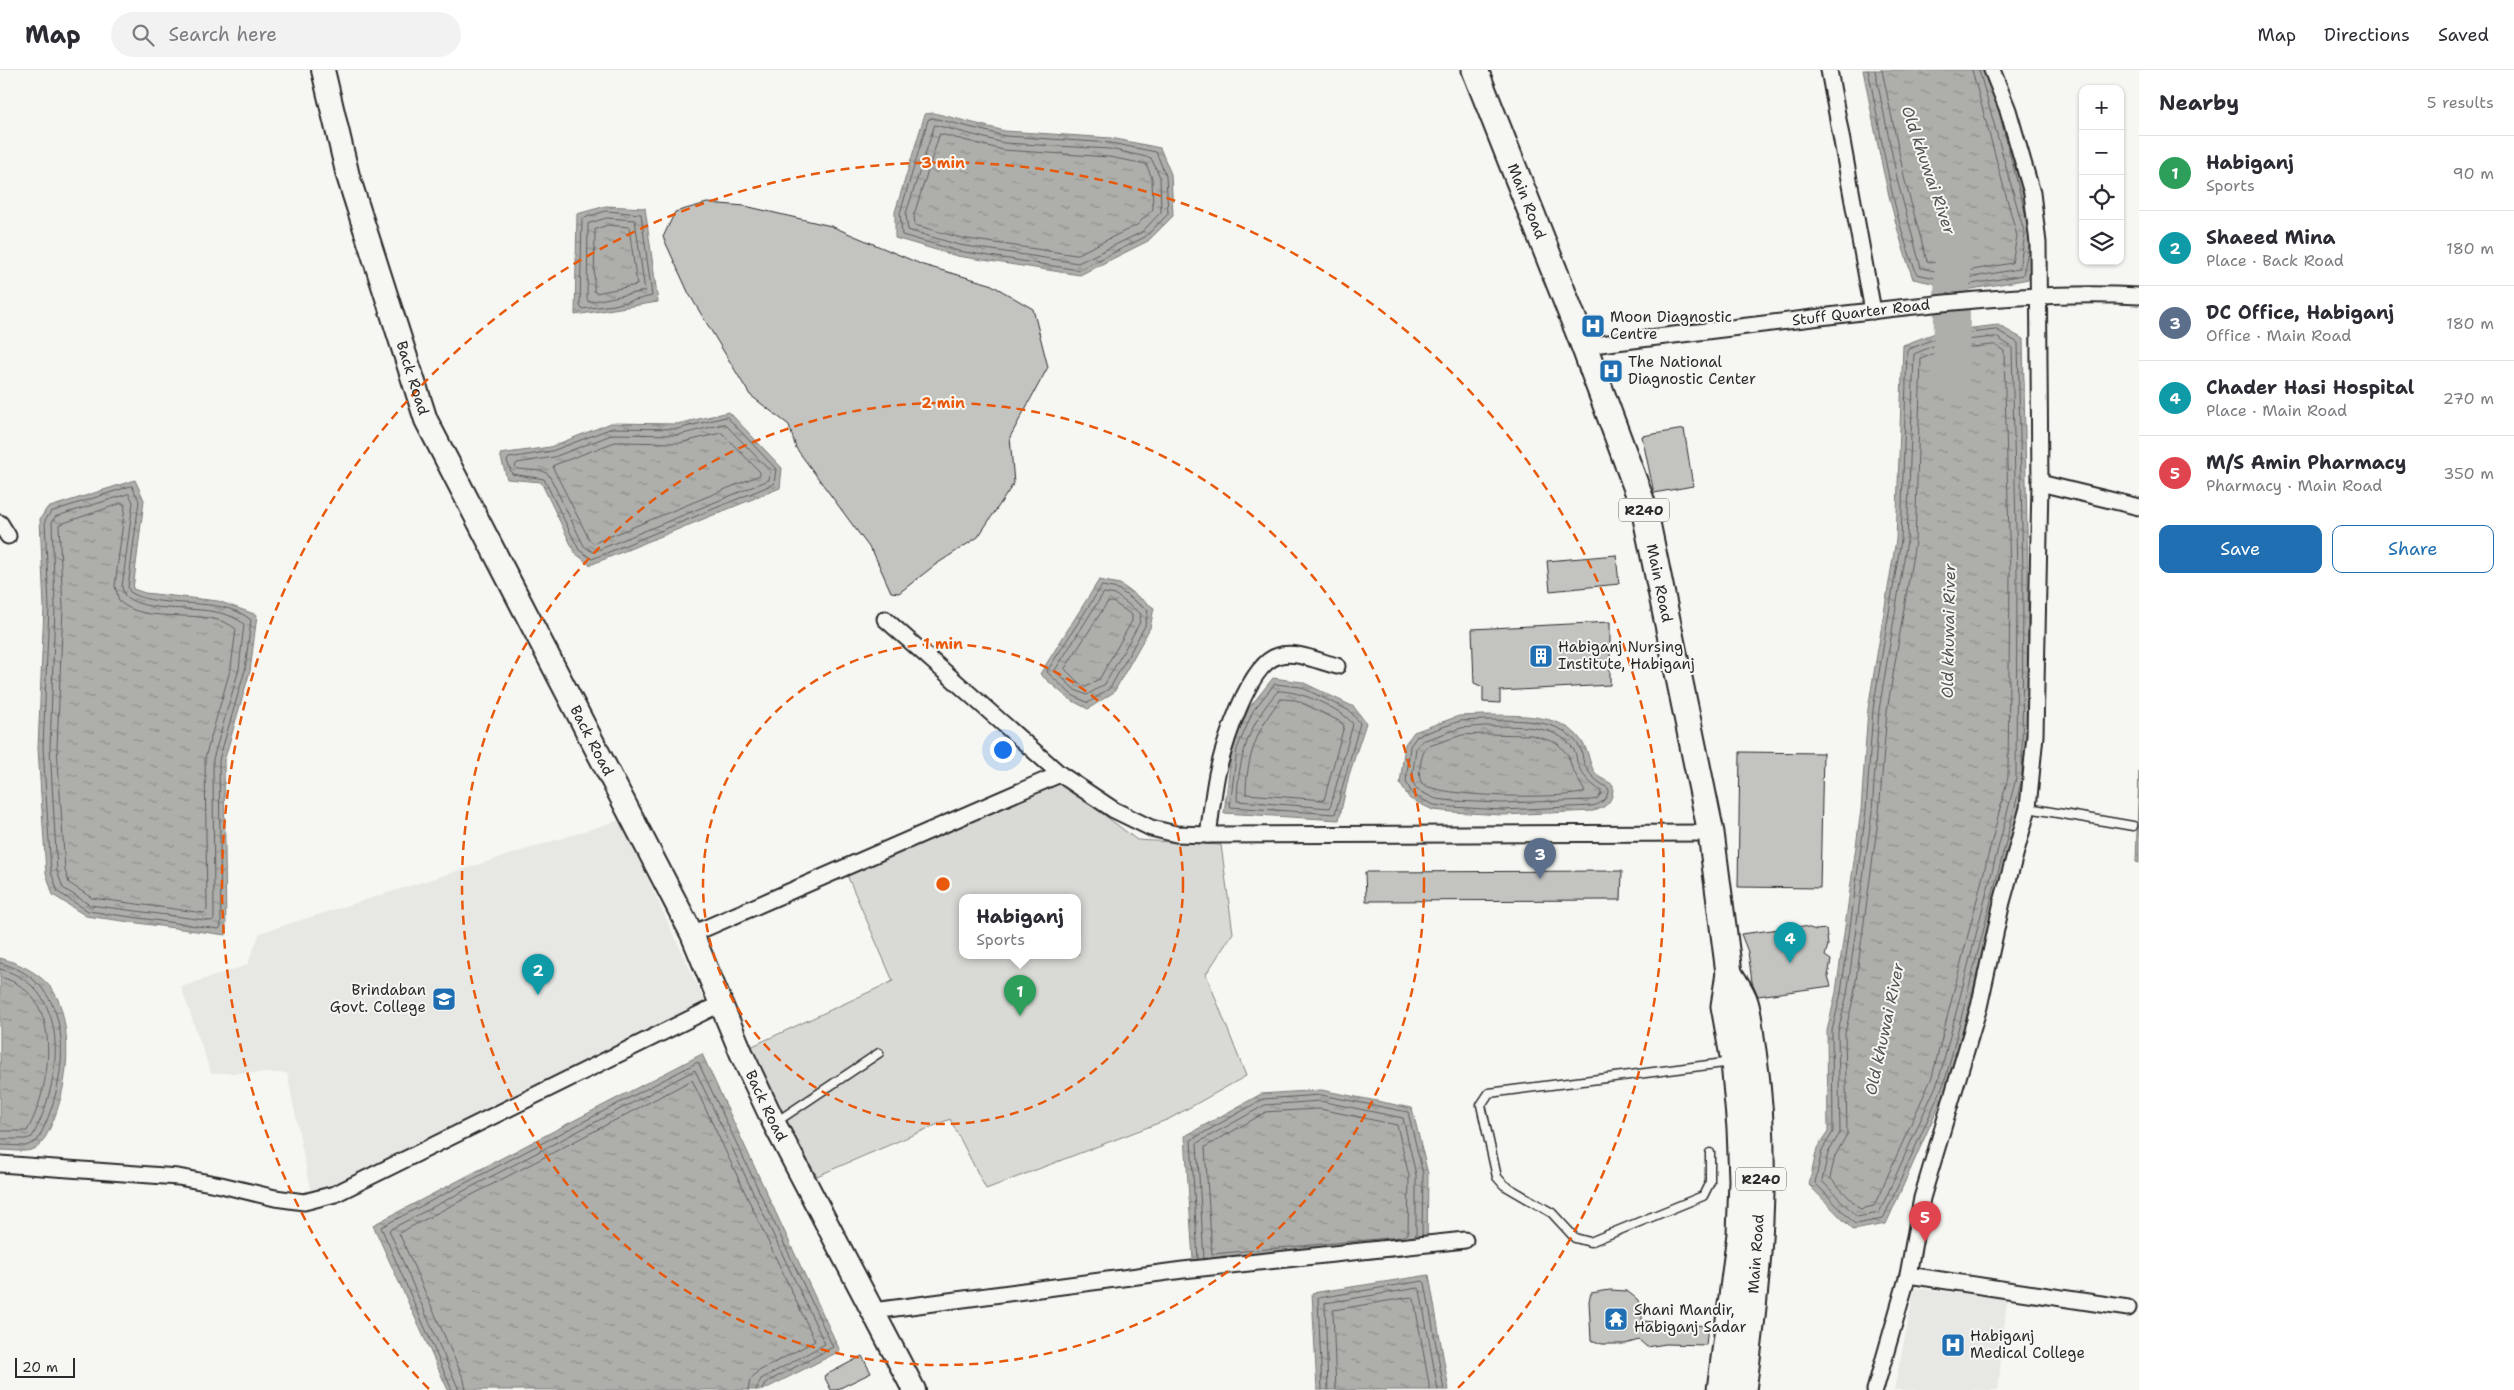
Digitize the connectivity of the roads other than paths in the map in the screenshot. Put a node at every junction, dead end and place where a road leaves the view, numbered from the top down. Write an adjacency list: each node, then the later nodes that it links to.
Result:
1 (323, 70): 20 (street, Back Road)
2 (1475, 70): 8 (main road, Main Road / R240)
3 (1830, 70): 7 (street)
4 (1992, 70): 5 (street)
5 (2038, 295): 6 (street, Stuff Quarter Road); 7 (street, Stuff Quarter Road); 9 (street)
6 (2139, 296)
7 (1873, 311): 8 (street, Stuff Quarter Road)
8 (1584, 346): 18 (main road, Main Road / R240)
9 (2040, 483): 10 (street); 16 (street)
10 (2139, 507)
11 (0, 523): 12 (street)
12 (8, 536)
13 (885, 619): 15 (street)
14 (1337, 666): 19 (street)
15 (1060, 774): 19 (street); 20 (street)
16 (2028, 808): 17 (lane); 29 (street)
17 (2133, 826)
18 (1711, 833): 19 (street); 21 (main road, Main Road / R240)
19 (1208, 835)
20 (692, 934): 22 (street, Back Road)
21 (1729, 973): 24 (main road, Main Road / R240); 34 (main road, Main Road / R240)
22 (722, 1003): 25 (street, Back Road); 27 (street)
23 (878, 1052): 25 (lane)
24 (1734, 1062): 26 (lane); 33 (main road, Main Road / R240)
25 (774, 1123): 31 (street, Back Road)
26 (1710, 1153)
27 (0, 1164)
28 (1465, 1240): 31 (street)
29 (1908, 1275): 30 (street); 35 (street)
30 (2128, 1308)
31 (873, 1311): 32 (street, Back Road)
32 (914, 1390)
33 (1720, 1390)
34 (1743, 1390)
35 (1875, 1390)

